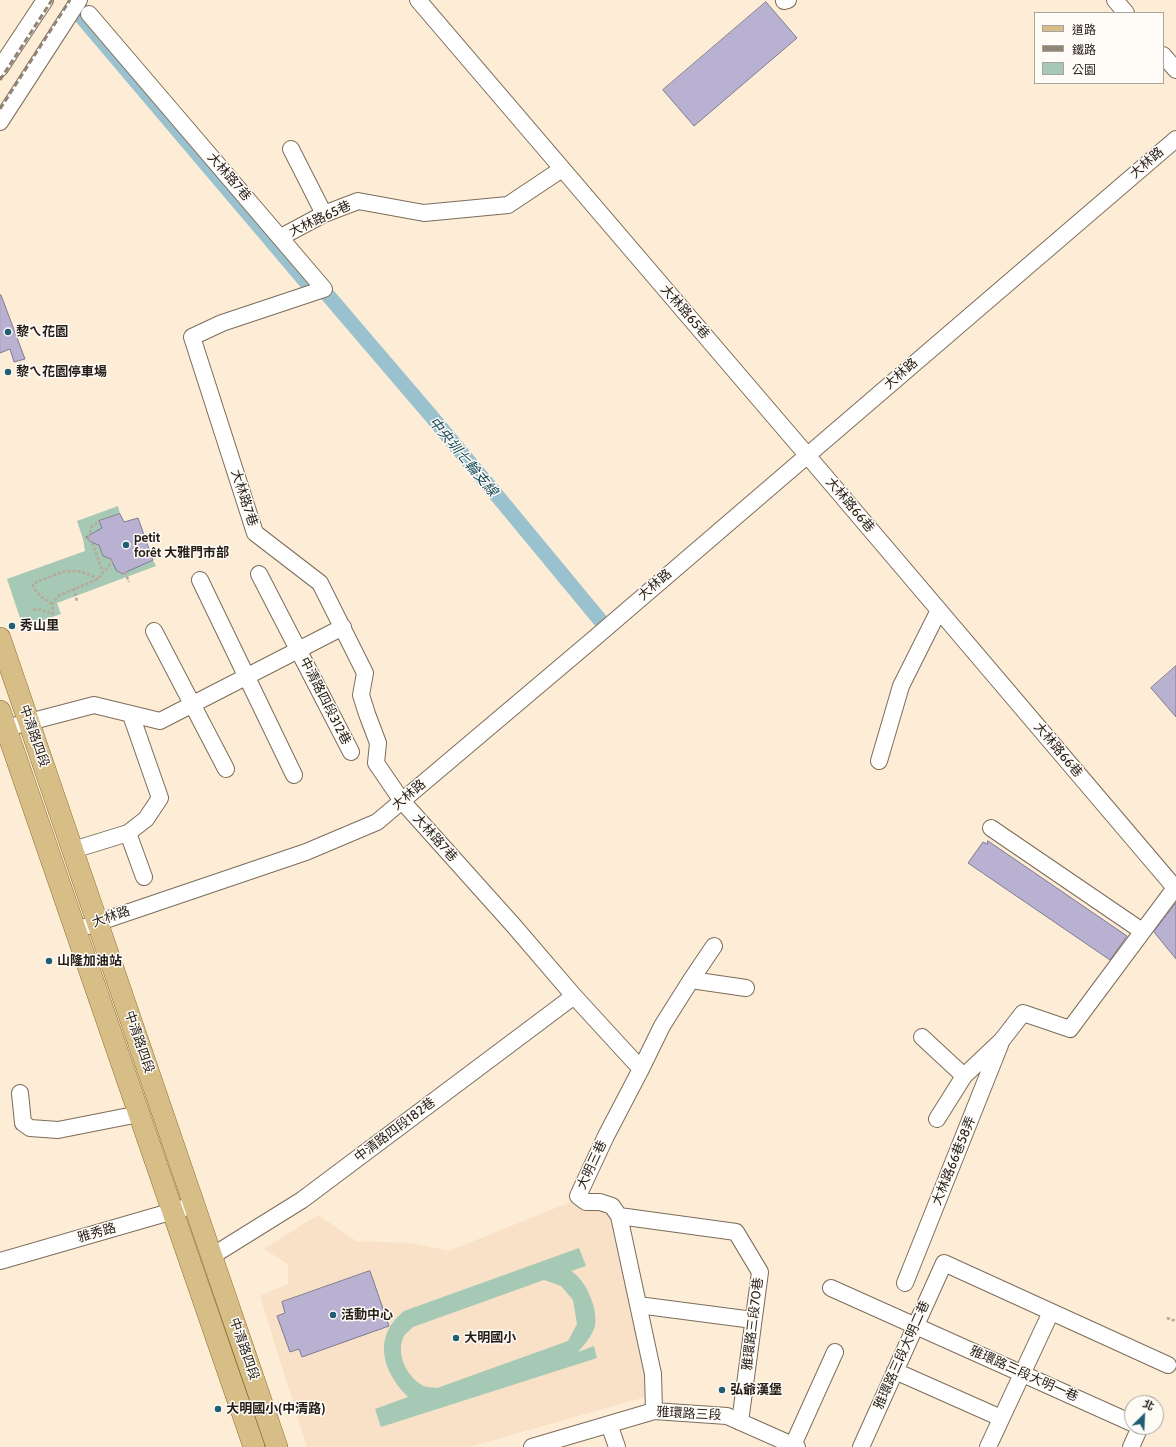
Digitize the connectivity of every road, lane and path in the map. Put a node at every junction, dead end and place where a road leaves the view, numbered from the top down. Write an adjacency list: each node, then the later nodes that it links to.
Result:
1 (45, 0): 8 (street)
2 (418, 0): 13 (street, 大林路65巷)
3 (1115, 0): 5 (street)
4 (78, 1): 10 (street)
5 (1125, 12)
6 (89, 14): 15 (street, 大林路7巷)
7 (1164, 56): 9 (street)
8 (0, 68)
9 (1176, 70)
10 (0, 122)
11 (1176, 139): 16 (street, 大林路)
12 (291, 148): 14 (street)
13 (562, 169): 14 (street, 大林路65巷); 16 (street, 大林路65巷)
14 (324, 214): 15 (street, 大林路65巷)
15 (281, 237): 30 (street, 大林路7巷)
16 (807, 454): 29 (street, 大林路66巷); 43 (street, 大林路)
17 (97, 522): 19 (path)
18 (112, 560): 19 (path)
19 (102, 572): 22 (path)
20 (125, 572): 24 (path)
21 (259, 574): 33 (street, 中清路四段312巷)
22 (98, 579): 25 (path); 27 (path)
23 (200, 580): 34 (street)
24 (129, 582)
25 (74, 588): 26 (path); 27 (path)
26 (77, 602)
27 (52, 604): 28 (path)
28 (33, 610)
29 (939, 610): 40 (street); 48 (street, 大林路66巷)
30 (343, 627): 33 (street, 中清路四段312巷); 43 (street, 大林路7巷)
31 (154, 631): 35 (street)
32 (0, 638): 38 (main road, 中清路四段)
33 (298, 650): 34 (street, 中清路四段312巷); 39 (street, 中清路四段312巷)
34 (246, 677): 35 (street, 中清路四段312巷); 42 (street)
35 (192, 704): 36 (street, 中清路四段312巷); 41 (street)
36 (131, 715): 38 (street, 中清路四段312巷); 45 (street)
37 (2, 722): 38 (street, 中清路四段312巷); 50 (main road, 中清路四段)
38 (29, 722): 46 (main road, 中清路四段)
39 (351, 752)
40 (879, 761)
41 (226, 769)
42 (294, 775)
43 (402, 801): 49 (street, 大林路); 55 (street, 大林路7巷)
44 (991, 828): 51 (street)
45 (128, 833): 46 (street); 47 (street)
46 (73, 850): 49 (main road, 中清路四段)
47 (144, 877)
48 (1175, 888): 51 (street, 大林路66巷58弄)
49 (98, 922): 50 (street, 大林路); 63 (main road, 中清路四段)
50 (76, 930): 61 (main road, 中清路四段)
51 (1142, 931): 57 (street, 大林路66巷58弄)
52 (714, 946): 53 (street, 大明三巷)
53 (691, 980): 54 (street); 58 (street, 大明三巷)
54 (746, 988)
55 (574, 996): 58 (street, 大林路7巷); 66 (street, 中清路四段182巷)
56 (922, 1037): 59 (street)
57 (1002, 1040): 59 (street, 大林路66巷58弄); 68 (street, 大林路66巷58弄)
58 (641, 1069): 65 (street, 大明三巷)
59 (964, 1076): 62 (street, 大林路66巷58弄)
60 (20, 1093): 61 (street)
61 (139, 1114): 64 (main road, 中清路四段)
62 (937, 1119)
63 (194, 1205): 64 (street, 雅秀路); 66 (main road, 中清路四段)
64 (173, 1211): 67 (street, 雅秀路); 87 (main road, 中清路四段)
65 (619, 1216): 70 (street); 73 (street, 雅環路三段70巷)
66 (212, 1256): 88 (main road, 中清路四段)
67 (0, 1261)
68 (905, 1283)
69 (831, 1288): 75 (street, 雅環路三段大明一巷)
70 (638, 1305): 73 (street); 80 (street)
71 (1051, 1312): 75 (street, 雅環路三段大明二巷); 77 (street); 79 (street)
72 (1167, 1318): 74 (path)
73 (753, 1320): 83 (street, 雅環路三段70巷)
74 (1176, 1321)
75 (916, 1326): 78 (street, 雅環路三段大明二巷); 79 (street, 雅環路三段大明一巷)
76 (835, 1352): 86 (street)
77 (1168, 1365)
78 (895, 1371): 81 (street); 91 (street, 雅環路三段大明二巷)
79 (1022, 1374): 81 (street); 82 (street, 雅環路三段大明一巷)
80 (654, 1411): 83 (street, 雅環路三段); 84 (street, 雅環路三段)
81 (1002, 1418): 92 (street)
82 (1124, 1419)
83 (740, 1422): 86 (street, 雅環路三段)
84 (609, 1424): 89 (street, 雅環路三段); 90 (street)
85 (1136, 1435): 93 (street)
86 (795, 1446)
87 (254, 1447)
88 (277, 1447)
89 (532, 1447)
90 (617, 1447)
91 (861, 1447)
92 (988, 1447)
93 (1131, 1447)

